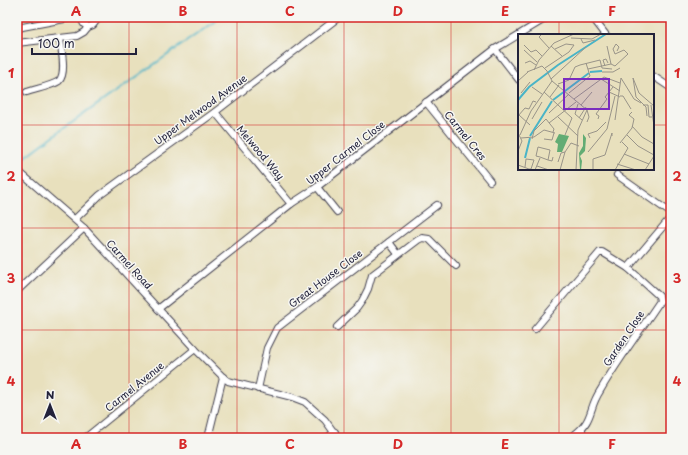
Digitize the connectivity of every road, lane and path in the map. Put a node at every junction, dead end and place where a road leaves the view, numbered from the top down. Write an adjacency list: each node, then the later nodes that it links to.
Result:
1 (76, 17): 8 (street)
2 (80, 17): 7 (street)
3 (99, 17): 7 (street)
4 (338, 17): 20 (street, Upper Melwood Avenue)
5 (548, 17): 9 (street, Upper Carmel Close)
6 (592, 17): 10 (street)
7 (88, 27): 12 (street)
8 (17, 28)
9 (520, 34)
10 (605, 34)
11 (518, 35): 14 (street, Upper Carmel Close)
12 (60, 38): 13 (street); 18 (street)
13 (17, 44)
14 (495, 49): 16 (street); 19 (street, Upper Carmel Close)
15 (654, 77): 17 (street)
16 (518, 79)
17 (671, 88)
18 (27, 92)
19 (426, 102): 23 (street, Carmel Cres); 24 (street, Upper Carmel Close)
20 (215, 112): 25 (street, Melwood Way); 30 (street, Upper Melwood Avenue)
21 (17, 171): 30 (street, Carmel Road)
22 (617, 175): 28 (street)
23 (490, 181)
24 (316, 187): 25 (street, Upper Carmel Close); 27 (street)
25 (291, 204): 37 (street, Upper Carmel Close)
26 (437, 205): 32 (street, Great House Close)
27 (338, 212)
28 (671, 213)
29 (671, 217): 35 (street)
30 (75, 219): 31 (street, Carmel Road)
31 (84, 228): 36 (street); 37 (street, Carmel Road)
32 (389, 242): 33 (street); 42 (street, Great House Close)
33 (398, 254): 34 (street); 38 (street)
34 (456, 266)
35 (628, 268): 39 (street); 43 (street, Garden Close)
36 (17, 291)
37 (158, 309): 40 (street, Carmel Road)
38 (338, 327)
39 (535, 329)
40 (195, 349): 41 (street, Carmel Road); 45 (street, Carmel Avenue)
41 (223, 377): 42 (street); 46 (street)
42 (258, 389): 44 (street)
43 (582, 429): 49 (street); 50 (street)
44 (335, 432): 47 (street); 48 (street)
45 (85, 438)
46 (208, 438)
47 (328, 438)
48 (338, 438)
49 (573, 438)
50 (581, 438)

